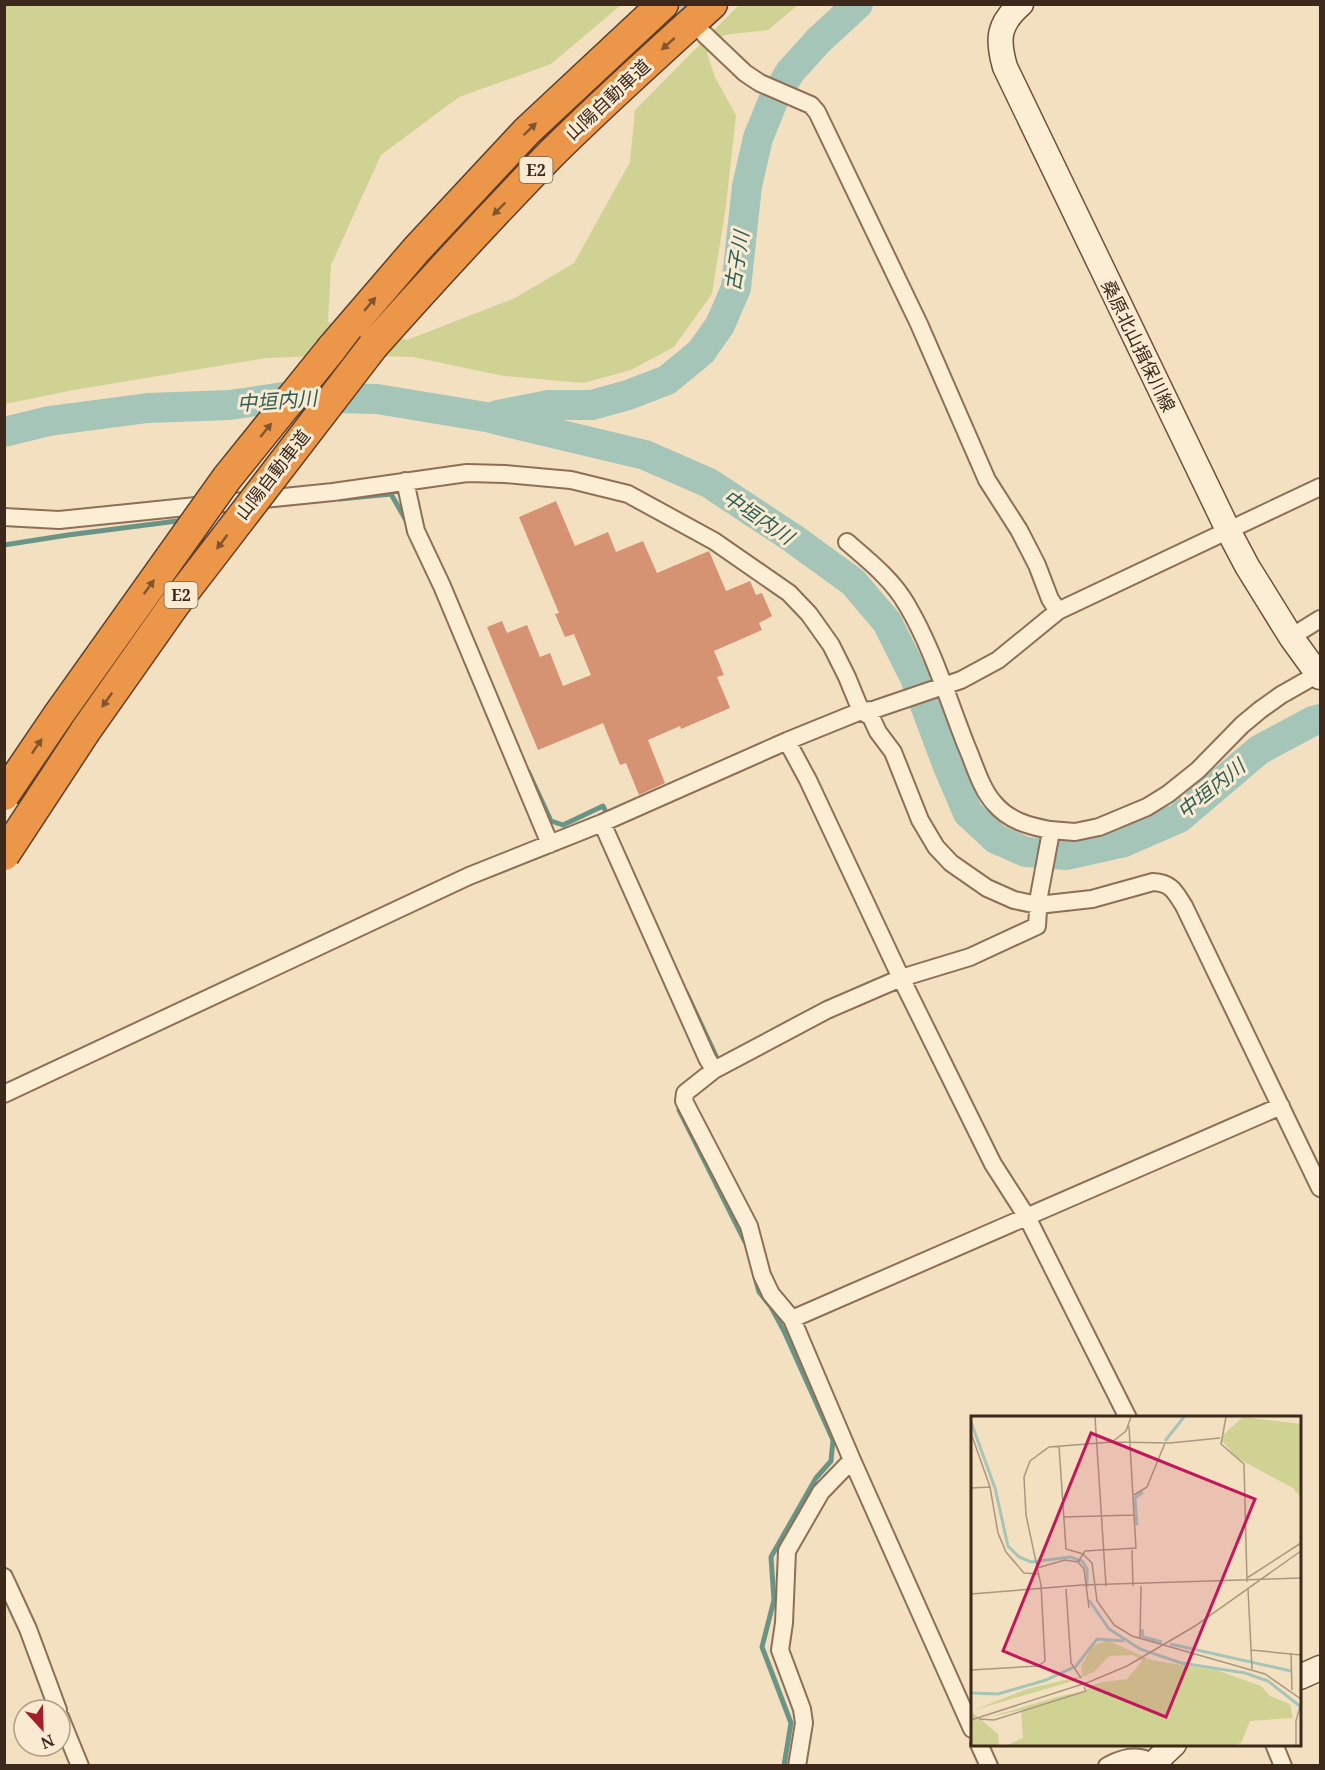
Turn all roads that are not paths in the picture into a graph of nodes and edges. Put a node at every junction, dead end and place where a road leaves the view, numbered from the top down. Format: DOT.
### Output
graph roads {
  1 [pos="663,4"];
  2 [pos="712,4"];
  3 [pos="1021,4"];
  4 [pos="704,34"];
  5 [pos="405,481"];
  6 [pos="1320,487"];
  7 [pos="4,517"];
  8 [pos="1228,530"];
  9 [pos="847,542"];
  10 [pos="1058,611"];
  11 [pos="1320,619"];
  12 [pos="1291,637"];
  13 [pos="1319,676"];
  14 [pos="941,688"];
  15 [pos="867,711"];
  16 [pos="787,741"];
  17 [pos="4,795"];
  18 [pos="602,823"];
  19 [pos="1050,833"];
  20 [pos="550,844"];
  21 [pos="4,855"];
  22 [pos="1039,900"];
  23 [pos="901,978"];
  24 [pos="714,1070"];
  25 [pos="4,1094"];
  26 [pos="1281,1106"];
  27 [pos="1320,1188"];
  28 [pos="1027,1217"];
  29 [pos="792,1319"];
  30 [pos="1127,1416"];
  31 [pos="852,1460"];
  32 [pos="4,1577"];
  33 [pos="1320,1668"];
  34 [pos="1301,1676"];
  35 [pos="53,1698"];
  36 [pos="971,1727"];
  37 [pos="72,1746"];
  38 [pos="980,1746"];
  39 [pos="1172,1746"];
  40 [pos="1275,1746"];
  41 [pos="1152,1764"];
  42 [pos="80,1766"];
  43 [pos="797,1766"];
  44 [pos="989,1766"];
  45 [pos="1107,1766"];
  46 [pos="1283,1766"];
  17 -- 1 [label="highway, 山陽自動車道 / E2, one-way, bridge"];
  2 -- 21 [label="highway, 山陽自動車道 / E2, one-way, bridge"];
  3 -- 8 [label="main road, 桑原北山揖保川線"];
  4 -- 10 [label="street"];
  5 -- 7 [label="street"];
  5 -- 15 [label="street"];
  5 -- 20 [label="street"];
  6 -- 8 [label="street"];
  8 -- 10 [label="street"];
  8 -- 12 [label="main road, 桑原北山揖保川線"];
  9 -- 14 [label="street"];
  10 -- 14 [label="street"];
  11 -- 12 [label="street"];
  12 -- 13 [label="main road, 桑原北山揖保川線"];
  13 -- 19 [label="street"];
  14 -- 15 [label="street"];
  14 -- 19 [label="street"];
  15 -- 16 [label="street"];
  15 -- 22 [label="street"];
  16 -- 18 [label="street"];
  16 -- 23 [label="street"];
  18 -- 20 [label="street"];
  18 -- 24 [label="street"];
  19 -- 22 [label="street"];
  20 -- 25 [label="street"];
  22 -- 23 [label="street"];
  22 -- 26 [label="street"];
  23 -- 24 [label="street"];
  23 -- 28 [label="street"];
  24 -- 29 [label="street"];
  26 -- 27 [label="street"];
  26 -- 28 [label="street"];
  28 -- 29 [label="street"];
  28 -- 30 [label="street"];
  29 -- 31 [label="street"];
  31 -- 36 [label="street"];
  31 -- 43 [label="street"];
  32 -- 35 [label="street"];
  33 -- 34 [label="main road"];
  37 -- 42 [label="street"];
  38 -- 44 [label="street"];
  39 -- 41 [label="main road"];
  40 -- 46 [label="street"];
  41 -- 45 [label="street"];
}
